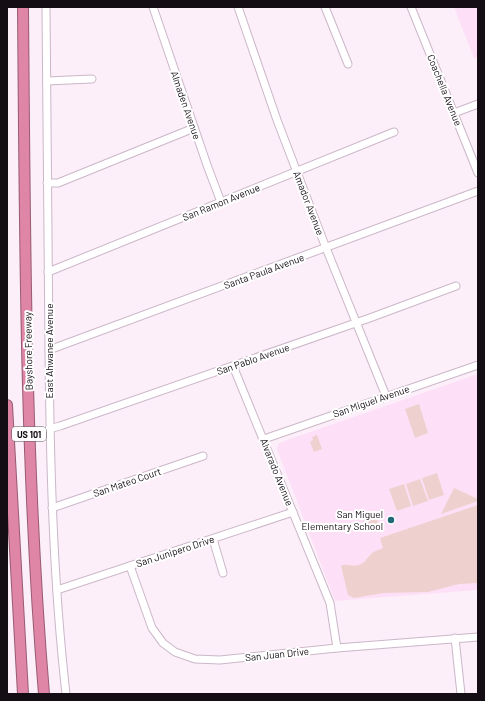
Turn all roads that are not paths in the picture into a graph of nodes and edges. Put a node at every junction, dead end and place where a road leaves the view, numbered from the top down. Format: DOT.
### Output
graph roads {
  1 [pos="23,7"];
  2 [pos="46,7"];
  3 [pos="153,7"];
  4 [pos="238,7"];
  5 [pos="325,7"];
  6 [pos="411,7"];
  7 [pos="348,64"];
  8 [pos="92,79"];
  9 [pos="47,81"];
  10 [pos="478,104"];
  11 [pos="454,113"];
  12 [pos="194,128"];
  13 [pos="394,132"];
  14 [pos="297,172"];
  15 [pos="478,173"];
  16 [pos="47,183"];
  17 [pos="478,191"];
  18 [pos="221,202"];
  19 [pos="326,248"];
  20 [pos="48,272"];
  21 [pos="456,286"];
  22 [pos="357,322"];
  23 [pos="49,350"];
  24 [pos="478,365"];
  25 [pos="233,366"];
  26 [pos="386,396"];
  27 [pos="7,405"];
  28 [pos="49,429"];
  29 [pos="264,439"];
  30 [pos="203,456"];
  31 [pos="52,508"];
  32 [pos="293,512"];
  33 [pos="213,539"];
  34 [pos="130,566"];
  35 [pos="223,573"];
  36 [pos="57,590"];
  37 [pos="478,636"];
  38 [pos="455,638"];
  39 [pos="337,648"];
  40 [pos="42,678"];
  41 [pos="23,694"];
  42 [pos="44,694"];
  43 [pos="47,694"];
  44 [pos="66,694"];
  45 [pos="461,694"];
  1 -- 40 [label="highway, Bayshore Freeway / US 101"];
  2 -- 9 [label="street, East Ahwanee Avenue"];
  3 -- 12 [label="street, Almaden Avenue"];
  4 -- 14 [label="street, Amador Avenue"];
  5 -- 7 [label="street"];
  6 -- 11 [label="street, Coachella Avenue"];
  8 -- 9 [label="street"];
  9 -- 16 [label="street, East Ahwanee Avenue"];
  10 -- 11 [label="street"];
  11 -- 15 [label="street, Coachella Avenue"];
  12 -- 16 [label="street"];
  12 -- 18 [label="street, Almaden Avenue"];
  13 -- 14 [label="street, San Ramon Avenue"];
  14 -- 18 [label="street, San Ramon Avenue"];
  14 -- 19 [label="street, Amador Avenue"];
  16 -- 20 [label="street, East Ahwanee Avenue"];
  17 -- 19 [label="street, Santa Paula Avenue"];
  18 -- 20 [label="street, San Ramon Avenue"];
  19 -- 22 [label="street, Amador Avenue"];
  19 -- 23 [label="street, Santa Paula Avenue"];
  20 -- 23 [label="street, East Ahwanee Avenue"];
  21 -- 22 [label="street, San Pablo Avenue"];
  22 -- 25 [label="street, San Pablo Avenue"];
  22 -- 26 [label="street, Amador Avenue"];
  23 -- 28 [label="street, East Ahwanee Avenue"];
  24 -- 26 [label="street, San Miguel Avenue"];
  25 -- 28 [label="street, San Pablo Avenue"];
  25 -- 29 [label="street, Alvarado Avenue"];
  26 -- 29 [label="street, San Miguel Avenue"];
  27 -- 41 [label="highway, US 101"];
  28 -- 31 [label="street, East Ahwanee Avenue"];
  29 -- 32 [label="street, Alvarado Avenue"];
  30 -- 31 [label="street, San Mateo Court"];
  31 -- 36 [label="street, East Ahwanee Avenue"];
  32 -- 33 [label="street, San Junipero Drive"];
  32 -- 39 [label="street, Alvarado Avenue"];
  33 -- 34 [label="street, San Junipero Drive"];
  33 -- 35 [label="street"];
  34 -- 36 [label="street, San Junipero Drive"];
  34 -- 39 [label="street, San Juan Drive"];
  36 -- 44 [label="street, East Ahwanee Avenue"];
  37 -- 38 [label="street, San Juan Drive"];
  38 -- 39 [label="street, San Juan Drive"];
  38 -- 45 [label="street"];
  40 -- 42 [label="highway, Bayshore Freeway / US 101"];
  40 -- 43 [label="highway"];
}
